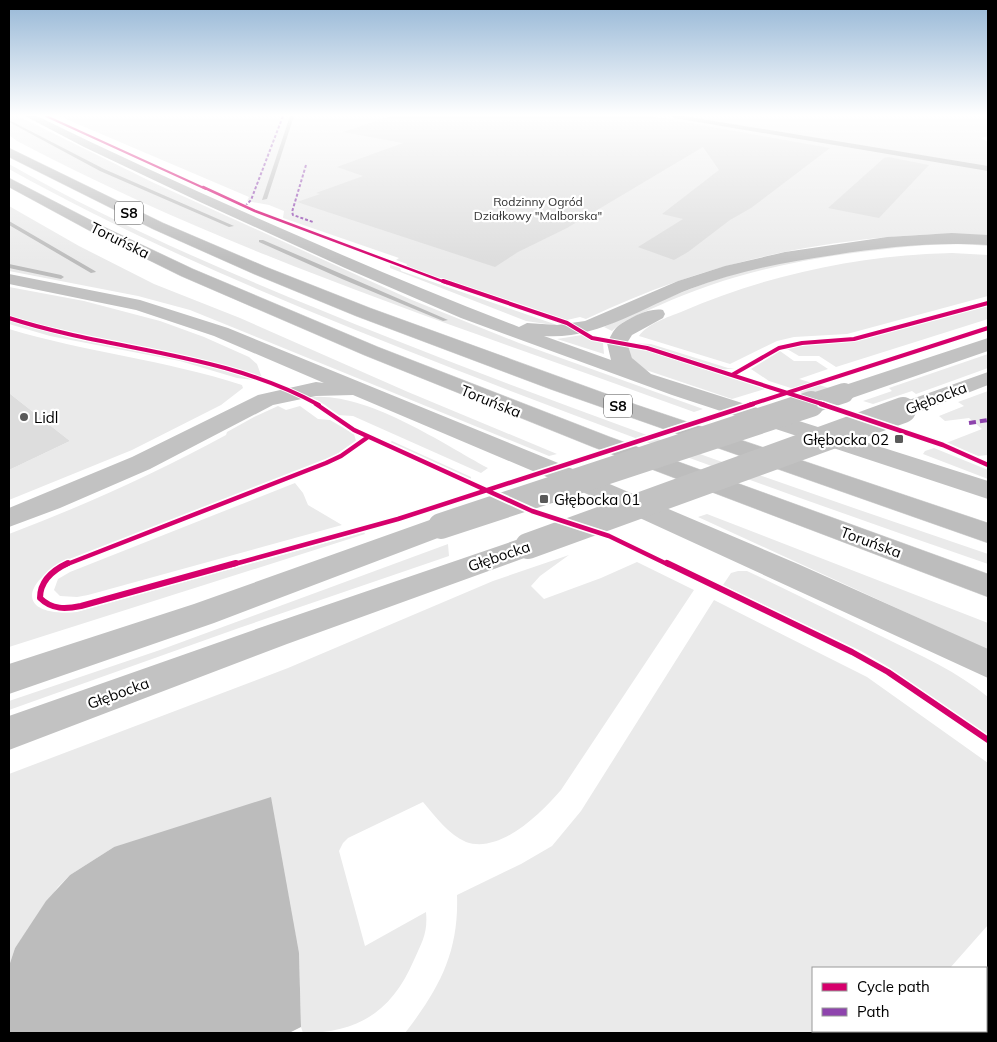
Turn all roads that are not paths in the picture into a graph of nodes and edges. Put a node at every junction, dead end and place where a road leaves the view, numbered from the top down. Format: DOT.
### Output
graph roads {
  1 [pos="32,165"];
  2 [pos="130,165"];
  3 [pos="963,165"];
  4 [pos="988,169"];
  5 [pos="9,182"];
  6 [pos="9,188"];
  7 [pos="30,194"];
  8 [pos="988,240"];
  9 [pos="988,250"];
  10 [pos="9,279"];
  11 [pos="497,325"];
  12 [pos="245,342"];
  13 [pos="988,344"];
  14 [pos="988,378"];
  15 [pos="650,381"];
  16 [pos="379,397"];
  17 [pos="247,407"];
  18 [pos="988,490"];
  19 [pos="9,518"];
  20 [pos="988,533"];
  21 [pos="988,586"];
  22 [pos="938,642"];
  23 [pos="988,664"];
  24 [pos="988,676"];
  25 [pos="9,680"];
  26 [pos="9,732"];
  1 -- 20 [label="highway, Toruńska / S8"];
  2 -- 11 [label="street"];
  3 -- 4 [label="lane"];
  5 -- 7 [label="highway, Toruńska / S8"];
  6 -- 7 [label="highway"];
  7 -- 21 [label="highway, Toruńska / S8"];
  8 -- 11 [label="street"];
  9 -- 15 [label="street"];
  10 -- 12 [label="street"];
  11 -- 15 [label="street"];
  12 -- 16 [label="street"];
  12 -- 17 [label="street"];
  13 -- 25 [label="street, bridge"];
  14 -- 26 [label="street, Głębocka, bridge"];
  15 -- 18 [label="street"];
  16 -- 17 [label="street"];
  16 -- 22 [label="street"];
  17 -- 19 [label="street"];
  22 -- 23 [label="street"];
  22 -- 24 [label="street"];
}
